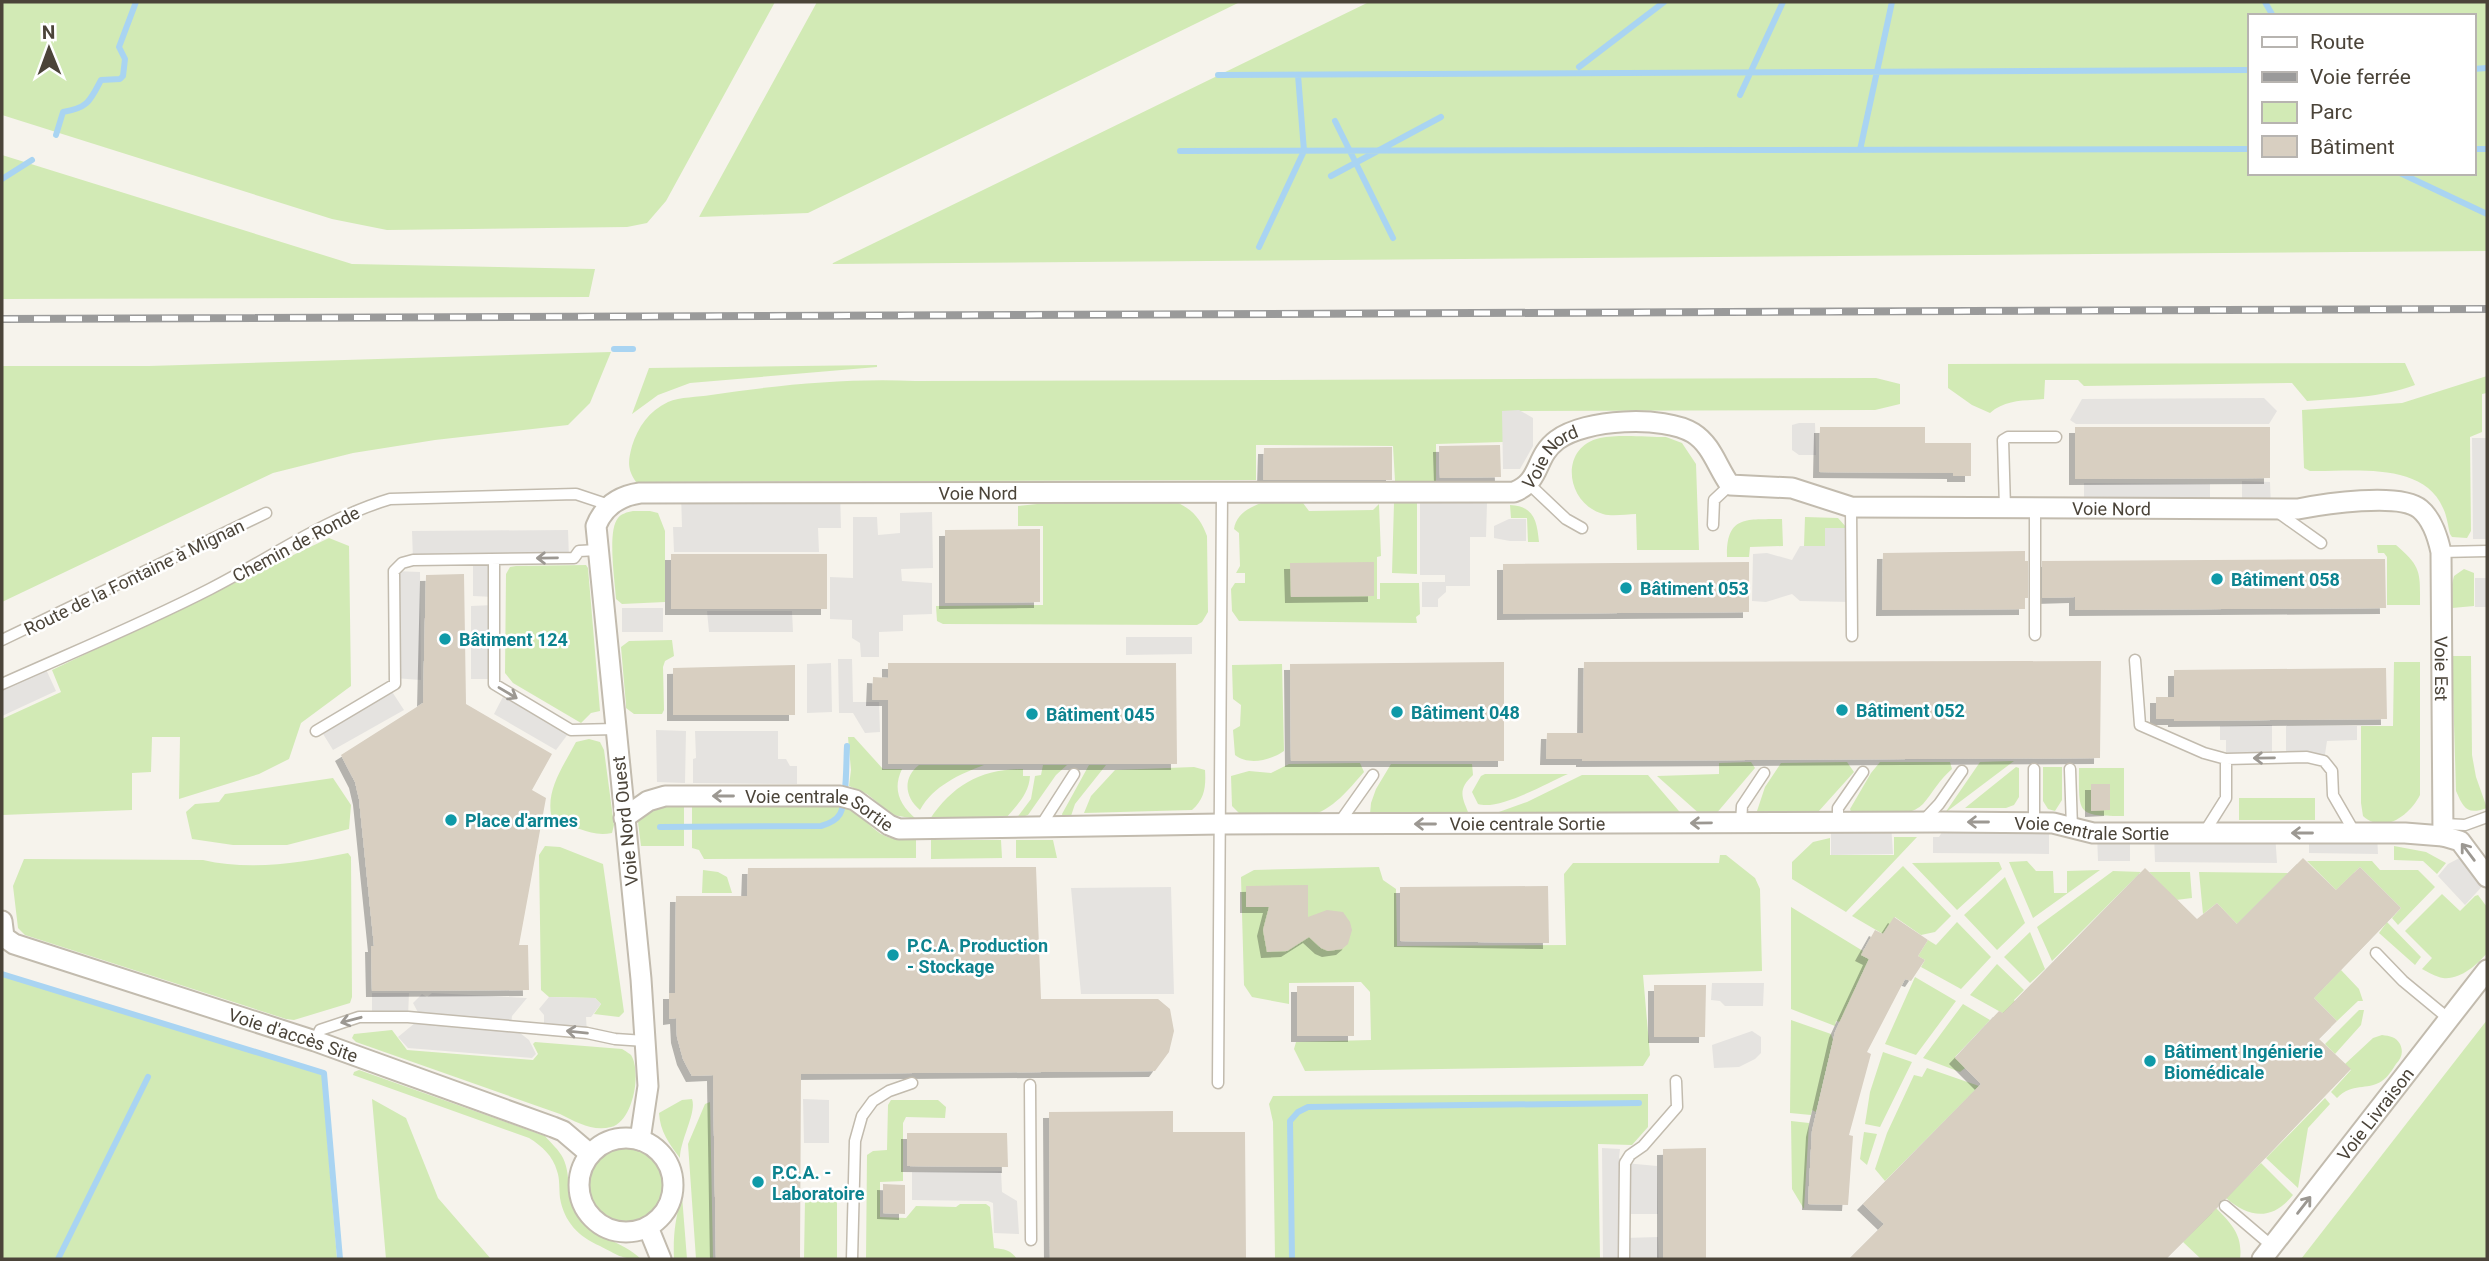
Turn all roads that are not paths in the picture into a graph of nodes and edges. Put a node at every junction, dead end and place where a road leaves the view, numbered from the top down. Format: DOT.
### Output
graph roads {
  1 [pos="2056,437"];
  2 [pos="1529,484"];
  3 [pos="1730,485"];
  4 [pos="1222,492"];
  5 [pos="609,505"];
  6 [pos="1851,507"];
  7 [pos="2005,508"];
  8 [pos="2035,508"];
  9 [pos="2271,508"];
  10 [pos="2420,509"];
  11 [pos="267,513"];
  12 [pos="1713,525"];
  13 [pos="1582,528"];
  14 [pos="2321,543"];
  15 [pos="598,550"];
  16 [pos="2487,551"];
  17 [pos="2441,552"];
  18 [pos="494,559"];
  19 [pos="2035,635"];
  20 [pos="1852,636"];
  21 [pos="2,640"];
  22 [pos="2135,660"];
  23 [pos="2,684"];
  24 [pos="616,729"];
  25 [pos="316,731"];
  26 [pos="2226,758"];
  27 [pos="2034,769"];
  28 [pos="2070,769"];
  29 [pos="1962,771"];
  30 [pos="1863,772"];
  31 [pos="1764,773"];
  32 [pos="1074,774"];
  33 [pos="1373,775"];
  34 [pos="2487,817"];
  35 [pos="624,818"];
  36 [pos="1922,822"];
  37 [pos="2034,822"];
  38 [pos="1741,823"];
  39 [pos="1838,823"];
  40 [pos="1221,824"];
  41 [pos="1339,824"];
  42 [pos="1039,828"];
  43 [pos="2071,828"];
  44 [pos="2443,830"];
  45 [pos="2204,833"];
  46 [pos="2356,833"];
  47 [pos="2487,877"];
  48 [pos="2,935"];
  49 [pos="2376,953"];
  50 [pos="2487,970"];
  51 [pos="2449,1019"];
  52 [pos="315,1041"];
  53 [pos="645,1041"];
  54 [pos="1675,1081"];
  55 [pos="912,1083"];
  56 [pos="1218,1083"];
  57 [pos="1030,1084"];
  58 [pos="640,1140"];
  59 [pos="590,1154"];
  60 [pos="2225,1206"];
  61 [pos="648,1227"];
  62 [pos="1031,1240"];
  63 [pos="2267,1253"];
  64 [pos="661,1259"];
  65 [pos="852,1259"];
  66 [pos="1625,1259"];
  1 -- 7 [label="lane"];
  2 -- 3 [label="street, Voie Nord"];
  2 -- 4 [label="street, Voie Nord"];
  2 -- 13 [label="lane"];
  3 -- 6 [label="street, Voie Nord"];
  3 -- 12 [label="lane"];
  4 -- 5 [label="street, Voie Nord"];
  4 -- 40 [label="lane"];
  5 -- 15 [label="street, Voie Nord Ouest"];
  5 -- 23 [label="lane, Chemin de Ronde"];
  6 -- 7 [label="street, Voie Nord"];
  6 -- 20 [label="lane"];
  7 -- 8 [label="street, Voie Nord"];
  8 -- 9 [label="street, Voie Nord"];
  8 -- 19 [label="lane"];
  9 -- 10 [label="street, Voie Nord"];
  9 -- 14 [label="lane"];
  10 -- 17 [label="street, Voie Est"];
  11 -- 21 [label="lane, Route de la Fontaine à Mignan"];
  15 -- 18 [label="lane, one-way"];
  15 -- 24 [label="street, Voie Nord Ouest"];
  16 -- 17 [label="lane"];
  17 -- 44 [label="street, Voie Est"];
  18 -- 24 [label="lane, one-way"];
  18 -- 25 [label="lane"];
  22 -- 26 [label="lane"];
  24 -- 35 [label="street, Voie Nord Ouest"];
  26 -- 45 [label="lane"];
  46 -- 26 [label="lane, one-way"];
  27 -- 37 [label="lane"];
  28 -- 43 [label="lane"];
  29 -- 36 [label="lane"];
  30 -- 39 [label="lane"];
  31 -- 38 [label="lane"];
  32 -- 42 [label="lane"];
  33 -- 41 [label="lane"];
  34 -- 44 [label="lane"];
  42 -- 35 [label="street, Voie centrale Sortie, one-way"];
  35 -- 53 [label="street, Voie Nord Ouest"];
  37 -- 36 [label="street, Voie centrale Sortie, one-way"];
  36 -- 39 [label="street, Voie centrale Sortie"];
  37 -- 43 [label="street, Voie centrale Sortie"];
  38 -- 39 [label="street, Voie centrale Sortie"];
  38 -- 41 [label="street, Voie centrale Sortie, one-way"];
  40 -- 41 [label="street, Voie centrale Sortie"];
  40 -- 42 [label="street, Voie centrale Sortie"];
  40 -- 56 [label="lane"];
  43 -- 45 [label="street, Voie centrale Sortie"];
  44 -- 46 [label="street, Voie centrale Sortie"];
  47 -- 44 [label="street, one-way"];
  46 -- 45 [label="street, Voie centrale Sortie, one-way"];
  48 -- 52 [label="street, Voie d'accès Site"];
  49 -- 51 [label="lane"];
  50 -- 51 [label="street, Voie Livraison"];
  63 -- 51 [label="street, Voie Livraison, one-way"];
  53 -- 52 [label="lane, one-way"];
  52 -- 59 [label="street, Voie d'accès Site"];
  53 -- 58 [label="street, Voie Nord Ouest"];
  54 -- 66 [label="lane"];
  55 -- 65 [label="lane"];
  57 -- 62 [label="lane"];
  58 -- 59 [label="street"];
  58 -- 61 [label="street"];
  59 -- 61 [label="street"];
  60 -- 63 [label="lane"];
  61 -- 64 [label="street"];
}
